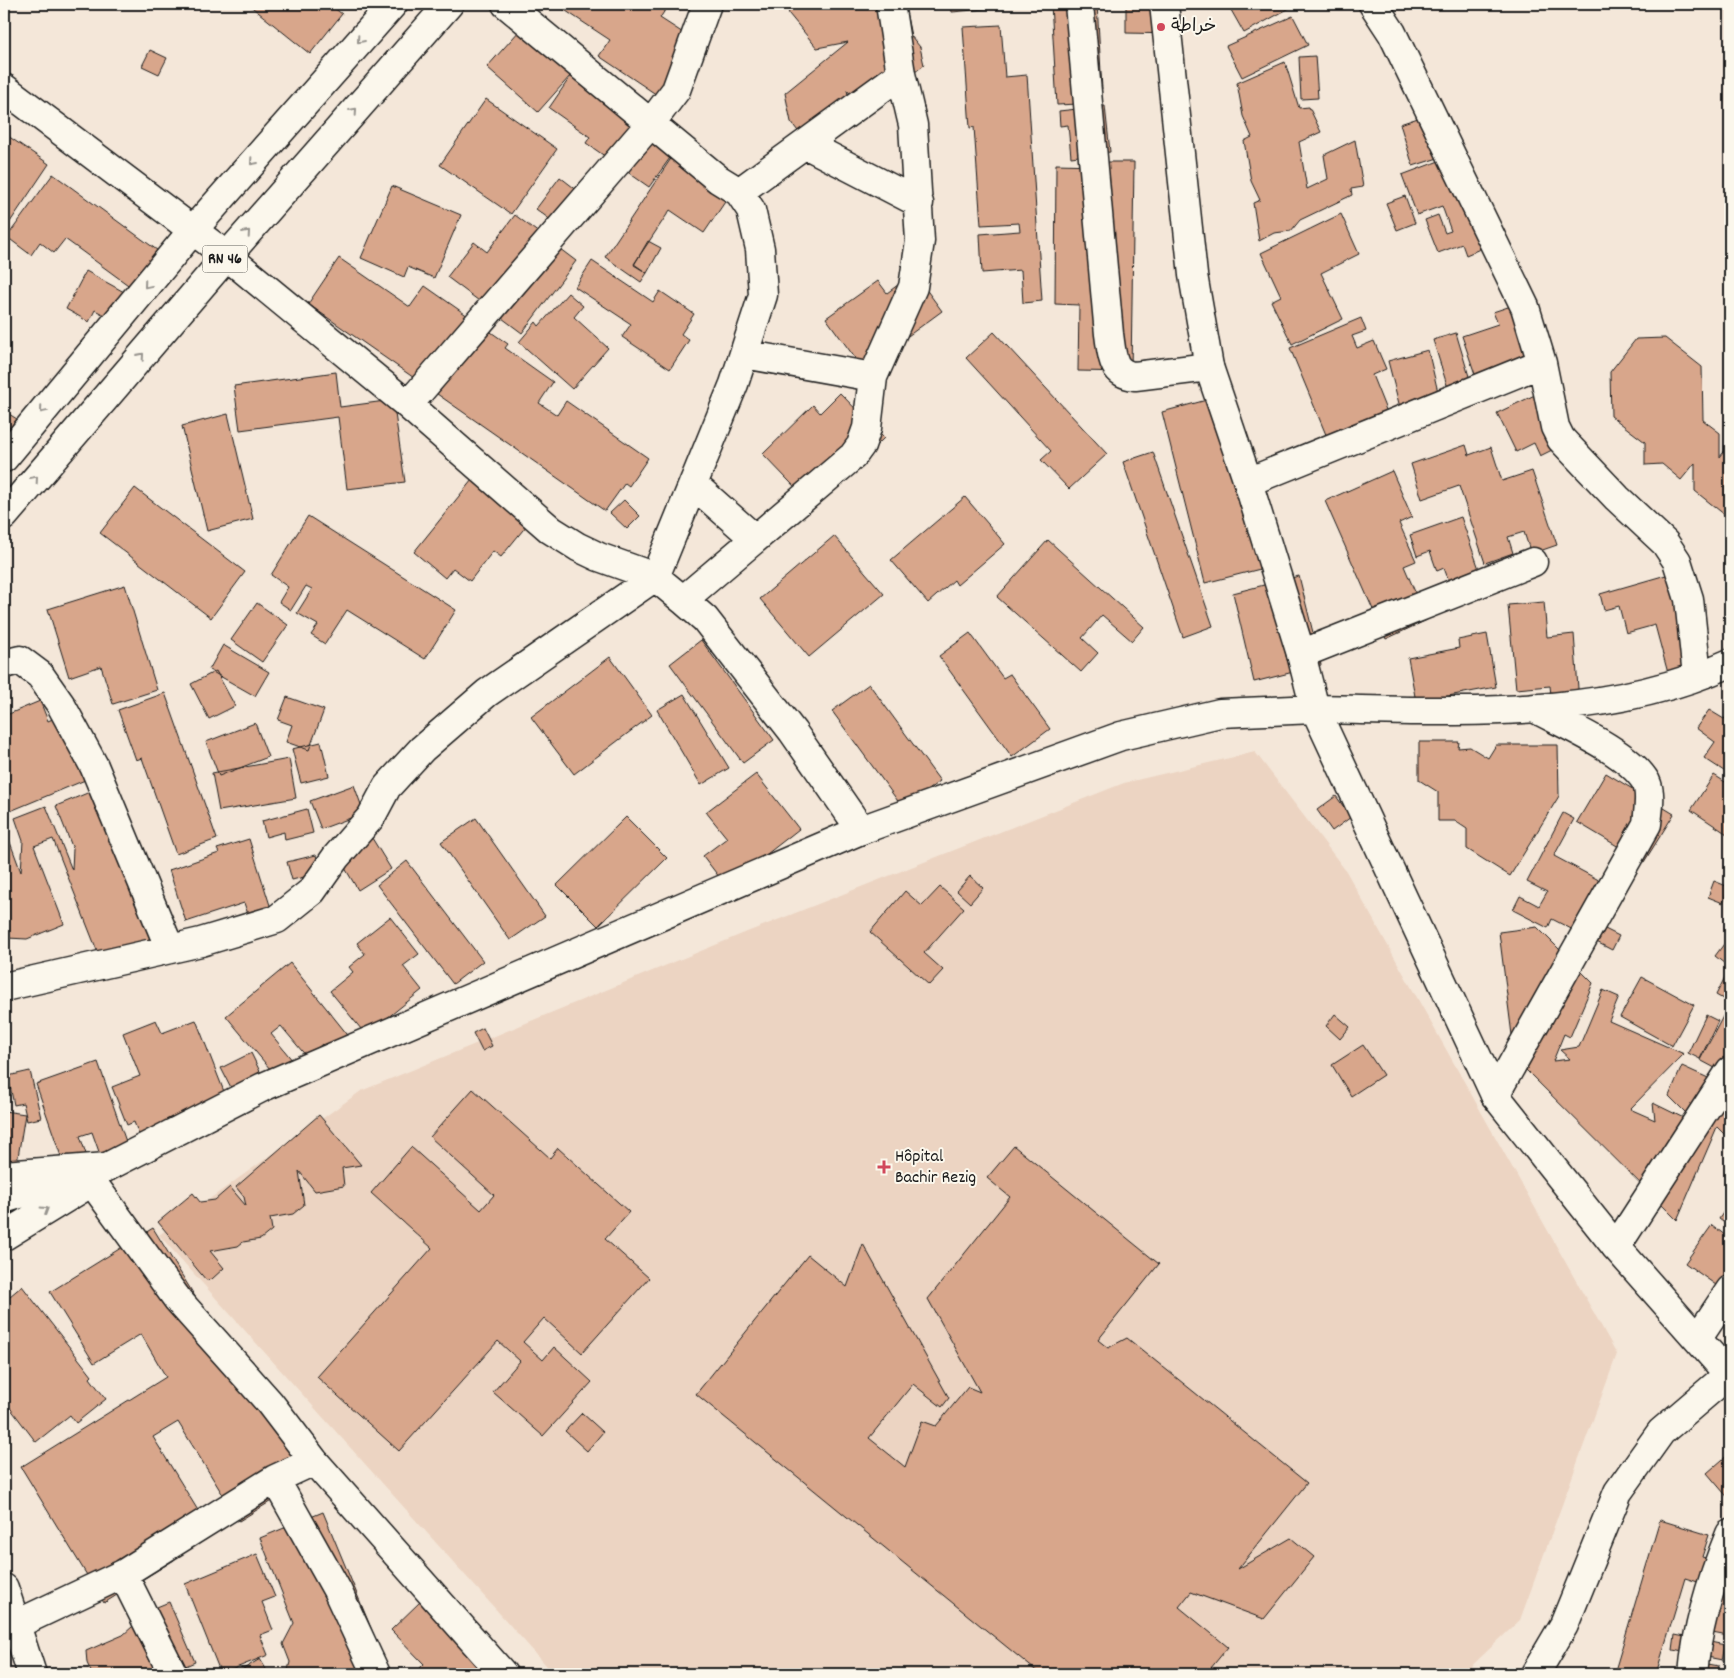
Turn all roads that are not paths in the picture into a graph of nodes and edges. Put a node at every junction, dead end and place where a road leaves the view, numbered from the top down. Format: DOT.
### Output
graph roads {
  1 [pos="393,4"];
  2 [pos="449,4"];
  3 [pos="506,4"];
  4 [pos="707,4"];
  5 [pos="890,4"];
  6 [pos="1078,4"];
  7 [pos="1164,4"];
  8 [pos="1373,4"];
  9 [pos="900,74"];
  10 [pos="4,88"];
  11 [pos="651,123"];
  12 [pos="805,144"];
  13 [pos="739,192"];
  14 [pos="919,202"];
  15 [pos="193,230"];
  16 [pos="227,256"];
  17 [pos="744,354"];
  18 [pos="1542,363"];
  19 [pos="1209,367"];
  20 [pos="873,377"];
  21 [pos="408,405"];
  22 [pos="4,458"];
  23 [pos="1248,482"];
  24 [pos="693,484"];
  25 [pos="4,516"];
  26 [pos="754,538"];
  27 [pos="1533,562"];
  28 [pos="655,577"];
  29 [pos="683,600"];
  30 [pos="1301,654"];
  31 [pos="1730,663"];
  32 [pos="4,664"];
  33 [pos="1697,676"];
  34 [pos="1534,708"];
  35 [pos="1315,709"];
  36 [pos="861,830"];
  37 [pos="170,949"];
  38 [pos="4,987"];
  39 [pos="1730,1070"];
  40 [pos="1495,1095"];
  41 [pos="100,1174"];
  42 [pos="4,1175"];
  43 [pos="4,1199"];
  44 [pos="4,1236"];
  45 [pos="1616,1247"];
  46 [pos="1730,1290"];
  47 [pos="1698,1338"];
  48 [pos="1730,1375"];
  49 [pos="314,1461"];
  50 [pos="275,1478"];
  51 [pos="1730,1534"];
  52 [pos="123,1574"];
  53 [pos="4,1588"];
  54 [pos="16,1624"];
  55 [pos="32,1674"];
  56 [pos="174,1674"];
  57 [pos="376,1674"];
  58 [pos="504,1674"];
  59 [pos="1535,1674"];
  60 [pos="1693,1674"];
  1 -- 15 [label="street, RN 46, one-way"];
  16 -- 2 [label="street, RN 46, one-way"];
  3 -- 11 [label="street"];
  4 -- 11 [label="street"];
  5 -- 9 [label="street"];
  6 -- 19 [label="street"];
  7 -- 19 [label="street"];
  8 -- 18 [label="street"];
  9 -- 12 [label="street"];
  9 -- 14 [label="street"];
  10 -- 15 [label="street"];
  11 -- 13 [label="street"];
  11 -- 21 [label="street"];
  12 -- 13 [label="street"];
  12 -- 14 [label="street"];
  13 -- 17 [label="street"];
  14 -- 20 [label="street"];
  15 -- 16 [label="street"];
  15 -- 22 [label="street, RN 46, one-way"];
  16 -- 21 [label="street"];
  25 -- 16 [label="street, RN 46, one-way"];
  17 -- 20 [label="street"];
  17 -- 24 [label="street"];
  18 -- 23 [label="street"];
  18 -- 33 [label="street"];
  19 -- 23 [label="street"];
  20 -- 26 [label="street"];
  21 -- 28 [label="street"];
  23 -- 30 [label="street"];
  24 -- 26 [label="street"];
  24 -- 28 [label="street"];
  26 -- 29 [label="street"];
  27 -- 30 [label="street"];
  28 -- 29 [label="street"];
  28 -- 37 [label="street"];
  29 -- 36 [label="street"];
  30 -- 35 [label="street"];
  31 -- 33 [label="street"];
  32 -- 37 [label="street"];
  33 -- 34 [label="street"];
  34 -- 35 [label="street"];
  34 -- 40 [label="street"];
  35 -- 36 [label="street"];
  35 -- 40 [label="street"];
  36 -- 41 [label="street"];
  37 -- 38 [label="street"];
  39 -- 45 [label="street"];
  40 -- 45 [label="street"];
  41 -- 42 [label="street"];
  41 -- 43 [label="street"];
  44 -- 41 [label="street, one-way"];
  41 -- 49 [label="street"];
  45 -- 47 [label="street"];
  46 -- 47 [label="street"];
  47 -- 48 [label="street"];
  48 -- 59 [label="street"];
  49 -- 50 [label="street"];
  49 -- 58 [label="street"];
  50 -- 52 [label="street"];
  50 -- 57 [label="street"];
  51 -- 60 [label="street"];
  52 -- 54 [label="street"];
  52 -- 56 [label="street"];
  53 -- 54 [label="street"];
  54 -- 55 [label="street"];
}
